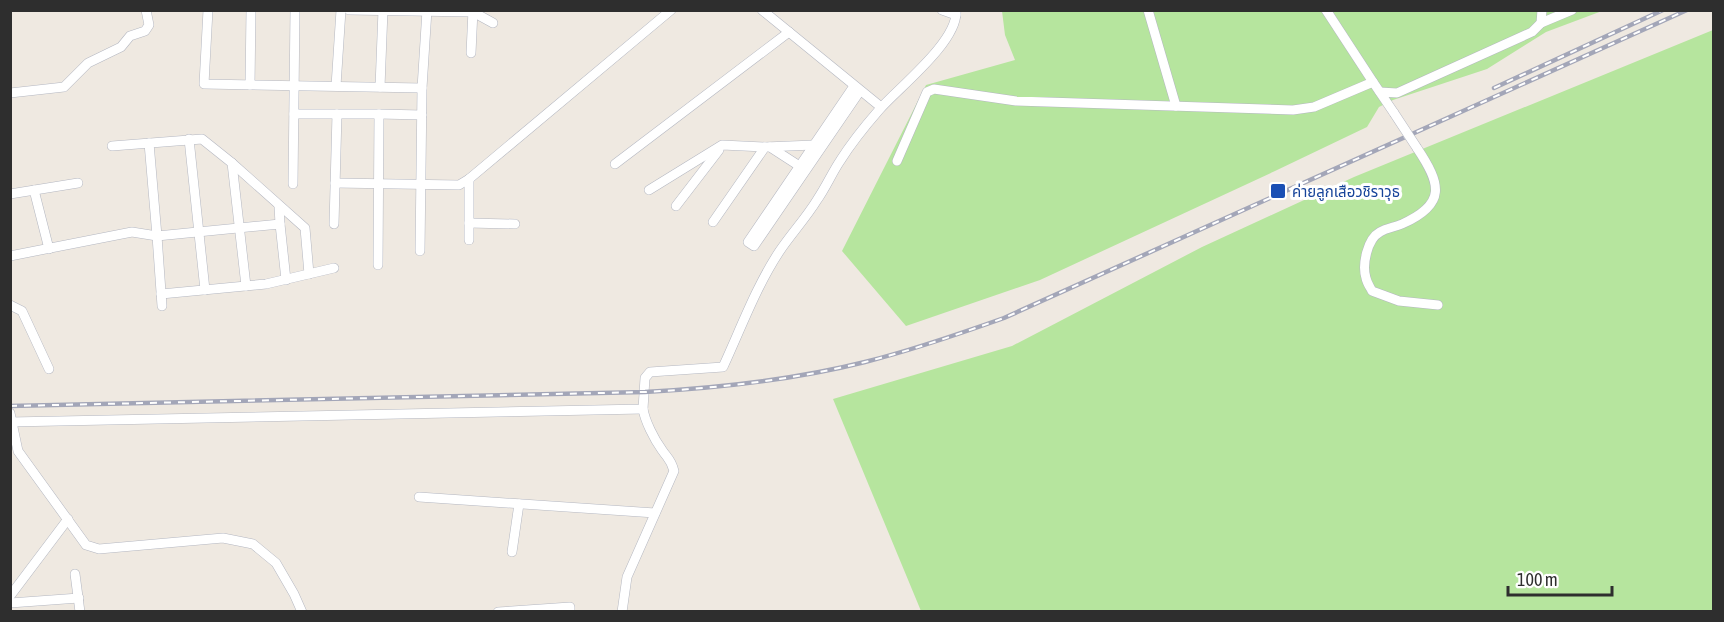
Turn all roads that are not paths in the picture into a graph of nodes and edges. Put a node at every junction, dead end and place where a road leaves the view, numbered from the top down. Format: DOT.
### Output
graph roads {
  1 [pos="146,10"];
  2 [pos="208,10"];
  3 [pos="251,10"];
  4 [pos="295,10"];
  5 [pos="341,10"];
  6 [pos="349,10"];
  7 [pos="762,10"];
  8 [pos="942,10"];
  9 [pos="1148,10"];
  10 [pos="1326,10"];
  11 [pos="1542,10"];
  12 [pos="1572,10"];
  13 [pos="383,11"];
  14 [pos="427,11"];
  15 [pos="473,11"];
  16 [pos="667,12"];
  17 [pos="956,13"];
  18 [pos="493,23"];
  19 [pos="1541,23"];
  20 [pos="789,32"];
  21 [pos="471,53"];
  22 [pos="1372,82"];
  23 [pos="250,85"];
  24 [pos="294,86"];
  25 [pos="336,86"];
  26 [pos="380,87"];
  27 [pos="422,88"];
  28 [pos="857,88"];
  29 [pos="1380,92"];
  30 [pos="10,93"];
  31 [pos="1176,106"];
  32 [pos="881,107"];
  33 [pos="294,114"];
  34 [pos="337,114"];
  35 [pos="379,114"];
  36 [pos="422,116"];
  37 [pos="189,140"];
  38 [pos="149,143"];
  39 [pos="722,145"];
  40 [pos="112,146"];
  41 [pos="767,147"];
  42 [pos="817,148"];
  43 [pos="897,161"];
  44 [pos="232,163"];
  45 [pos="615,164"];
  46 [pos="802,169"];
  47 [pos="469,180"];
  48 [pos="78,183"];
  49 [pos="335,183"];
  50 [pos="293,184"];
  51 [pos="379,184"];
  52 [pos="422,184"];
  53 [pos="34,190"];
  54 [pos="649,190"];
  55 [pos="10,194"];
  56 [pos="279,206"];
  57 [pos="676,206"];
  58 [pos="774,210"];
  59 [pos="713,222"];
  60 [pos="469,223"];
  61 [pos="280,224"];
  62 [pos="334,224"];
  63 [pos="515,224"];
  64 [pos="239,228"];
  65 [pos="198,233"];
  66 [pos="158,236"];
  67 [pos="469,240"];
  68 [pos="49,249"];
  69 [pos="420,251"];
  70 [pos="10,256"];
  71 [pos="378,265"];
  72 [pos="334,268"];
  73 [pos="309,274"];
  74 [pos="286,280"];
  75 [pos="246,286"];
  76 [pos="205,290"];
  77 [pos="161,294"];
  78 [pos="10,305"];
  79 [pos="1438,305"];
  80 [pos="162,306"];
  81 [pos="49,369"];
  82 [pos="643,409"];
  83 [pos="11,419"];
  84 [pos="419,497"];
  85 [pos="519,504"];
  86 [pos="655,513"];
  87 [pos="68,519"];
  88 [pos="512,552"];
  89 [pos="75,574"];
  90 [pos="10,596"];
  91 [pos="79,598"];
  92 [pos="10,603"];
  93 [pos="525,611"];
  94 [pos="81,612"];
  95 [pos="302,612"];
  96 [pos="498,612"];
  97 [pos="570,612"];
  98 [pos="622,612"];
  1 -- 30 [label="street"];
  2 -- 23 [label="street"];
  3 -- 23 [label="street"];
  4 -- 24 [label="street"];
  5 -- 25 [label="street"];
  6 -- 13 [label="street"];
  7 -- 20 [label="street"];
  8 -- 17 [label="street"];
  9 -- 31 [label="street"];
  10 -- 22 [label="street"];
  11 -- 19 [label="street"];
  12 -- 19 [label="street"];
  13 -- 14 [label="street"];
  13 -- 26 [label="street"];
  14 -- 15 [label="street"];
  14 -- 27 [label="street"];
  15 -- 18 [label="street"];
  15 -- 21 [label="street"];
  16 -- 47 [label="street"];
  17 -- 32 [label="street"];
  19 -- 29 [label="street"];
  20 -- 28 [label="street"];
  20 -- 45 [label="street"];
  22 -- 29 [label="street"];
  22 -- 31 [label="street"];
  23 -- 24 [label="street"];
  24 -- 25 [label="street"];
  24 -- 33 [label="street"];
  25 -- 26 [label="street"];
  26 -- 27 [label="street"];
  27 -- 36 [label="street"];
  28 -- 32 [label="street"];
  28 -- 42 [label="street"];
  29 -- 79 [label="street, bridge"];
  31 -- 43 [label="street"];
  32 -- 82 [label="street"];
  33 -- 34 [label="street"];
  33 -- 50 [label="street"];
  34 -- 35 [label="street"];
  34 -- 49 [label="street"];
  35 -- 36 [label="street"];
  35 -- 51 [label="street"];
  36 -- 52 [label="street"];
  37 -- 38 [label="street"];
  37 -- 44 [label="street"];
  37 -- 65 [label="street"];
  38 -- 40 [label="street"];
  38 -- 66 [label="street"];
  39 -- 41 [label="street"];
  39 -- 54 [label="street"];
  39 -- 57 [label="street"];
  41 -- 42 [label="street"];
  41 -- 46 [label="street"];
  41 -- 59 [label="street"];
  42 -- 46 [label="street"];
  44 -- 56 [label="street"];
  44 -- 64 [label="street"];
  46 -- 58 [label="street"];
  47 -- 52 [label="street"];
  47 -- 60 [label="street"];
  48 -- 53 [label="street"];
  49 -- 51 [label="street"];
  49 -- 62 [label="street"];
  51 -- 52 [label="street"];
  51 -- 71 [label="street"];
  52 -- 69 [label="street"];
  53 -- 55 [label="street"];
  53 -- 68 [label="street"];
  56 -- 61 [label="street"];
  56 -- 73 [label="street"];
  60 -- 63 [label="street"];
  60 -- 67 [label="street"];
  61 -- 64 [label="street"];
  61 -- 74 [label="street"];
  64 -- 65 [label="street"];
  64 -- 75 [label="street"];
  65 -- 66 [label="street"];
  65 -- 76 [label="street"];
  66 -- 68 [label="street"];
  66 -- 77 [label="street"];
  68 -- 70 [label="street"];
  72 -- 73 [label="street"];
  73 -- 74 [label="street"];
  74 -- 75 [label="street"];
  75 -- 76 [label="street"];
  76 -- 77 [label="street"];
  77 -- 80 [label="street"];
  78 -- 81 [label="street"];
  82 -- 83 [label="street"];
  82 -- 86 [label="street"];
  83 -- 87 [label="street"];
  84 -- 85 [label="street"];
  85 -- 86 [label="street"];
  85 -- 88 [label="street"];
  86 -- 98 [label="street"];
  87 -- 90 [label="street"];
  87 -- 95 [label="street"];
  89 -- 91 [label="street"];
  91 -- 92 [label="street"];
  91 -- 94 [label="street"];
  93 -- 96 [label="street"];
  93 -- 97 [label="street"];
}
